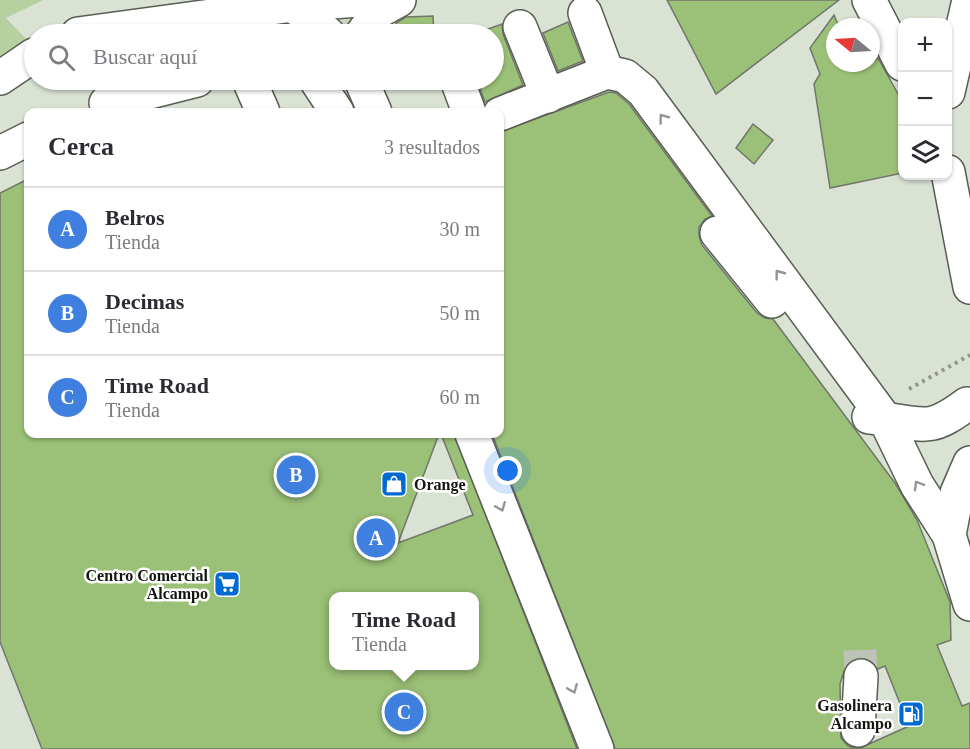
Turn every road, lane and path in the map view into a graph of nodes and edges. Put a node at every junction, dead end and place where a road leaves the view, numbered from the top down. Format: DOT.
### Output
graph roads {
  1 [pos="358,0"];
  2 [pos="399,0"];
  3 [pos="869,0"];
  4 [pos="969,0"];
  5 [pos="293,5"];
  6 [pos="243,13"];
  7 [pos="585,13"];
  8 [pos="148,24"];
  9 [pos="266,24"];
  10 [pos="316,24"];
  11 [pos="369,24"];
  12 [pos="520,27"];
  13 [pos="953,46"];
  14 [pos="898,52"];
  15 [pos="24,62"];
  16 [pos="607,72"];
  17 [pos="950,72"];
  18 [pos="0,78"];
  19 [pos="164,90"];
  20 [pos="253,90"];
  21 [pos="323,90"];
  22 [pos="365,90"];
  23 [pos="461,90"];
  24 [pos="548,96"];
  25 [pos="104,108"];
  26 [pos="261,108"];
  27 [pos="334,108"];
  28 [pos="373,108"];
  29 [pos="468,108"];
  30 [pos="504,112"];
  31 [pos="24,142"];
  32 [pos="0,153"];
  33 [pos="950,180"];
  34 [pos="717,232"];
  35 [pos="970,287"];
  36 [pos="970,355"];
  37 [pos="969,406"];
  38 [pos="881,413"];
  39 [pos="474,438"];
  40 [pos="970,463"];
  41 [pos="959,517"];
  42 [pos="970,604"];
  43 [pos="861,676"];
  44 [pos="858,730"];
  45 [pos="597,749"];
  1 -- 5 [label="street"];
  2 -- 11 [label="street"];
  3 -- 14 [label="street"];
  4 -- 13 [label="street"];
  5 -- 6 [label="street"];
  5 -- 10 [label="street"];
  6 -- 8 [label="street"];
  6 -- 9 [label="street"];
  7 -- 16 [label="street"];
  12 -- 24 [label="street"];
  13 -- 17 [label="street"];
  15 -- 18 [label="street"];
  16 -- 24 [label="street"];
  38 -- 16 [label="street, one-way"];
  19 -- 25 [label="street"];
  20 -- 26 [label="street"];
  21 -- 27 [label="street"];
  22 -- 28 [label="street"];
  23 -- 29 [label="street"];
  24 -- 30 [label="street"];
  31 -- 32 [label="street"];
  33 -- 35 [label="street"];
  34 -- 38 [label="street"];
  36 -- 38 [label="path"];
  37 -- 38 [label="street"];
  41 -- 38 [label="street, one-way"];
  39 -- 45 [label="street, one-way"];
  40 -- 41 [label="street"];
  41 -- 42 [label="street"];
  43 -- 44 [label="street"];
}
